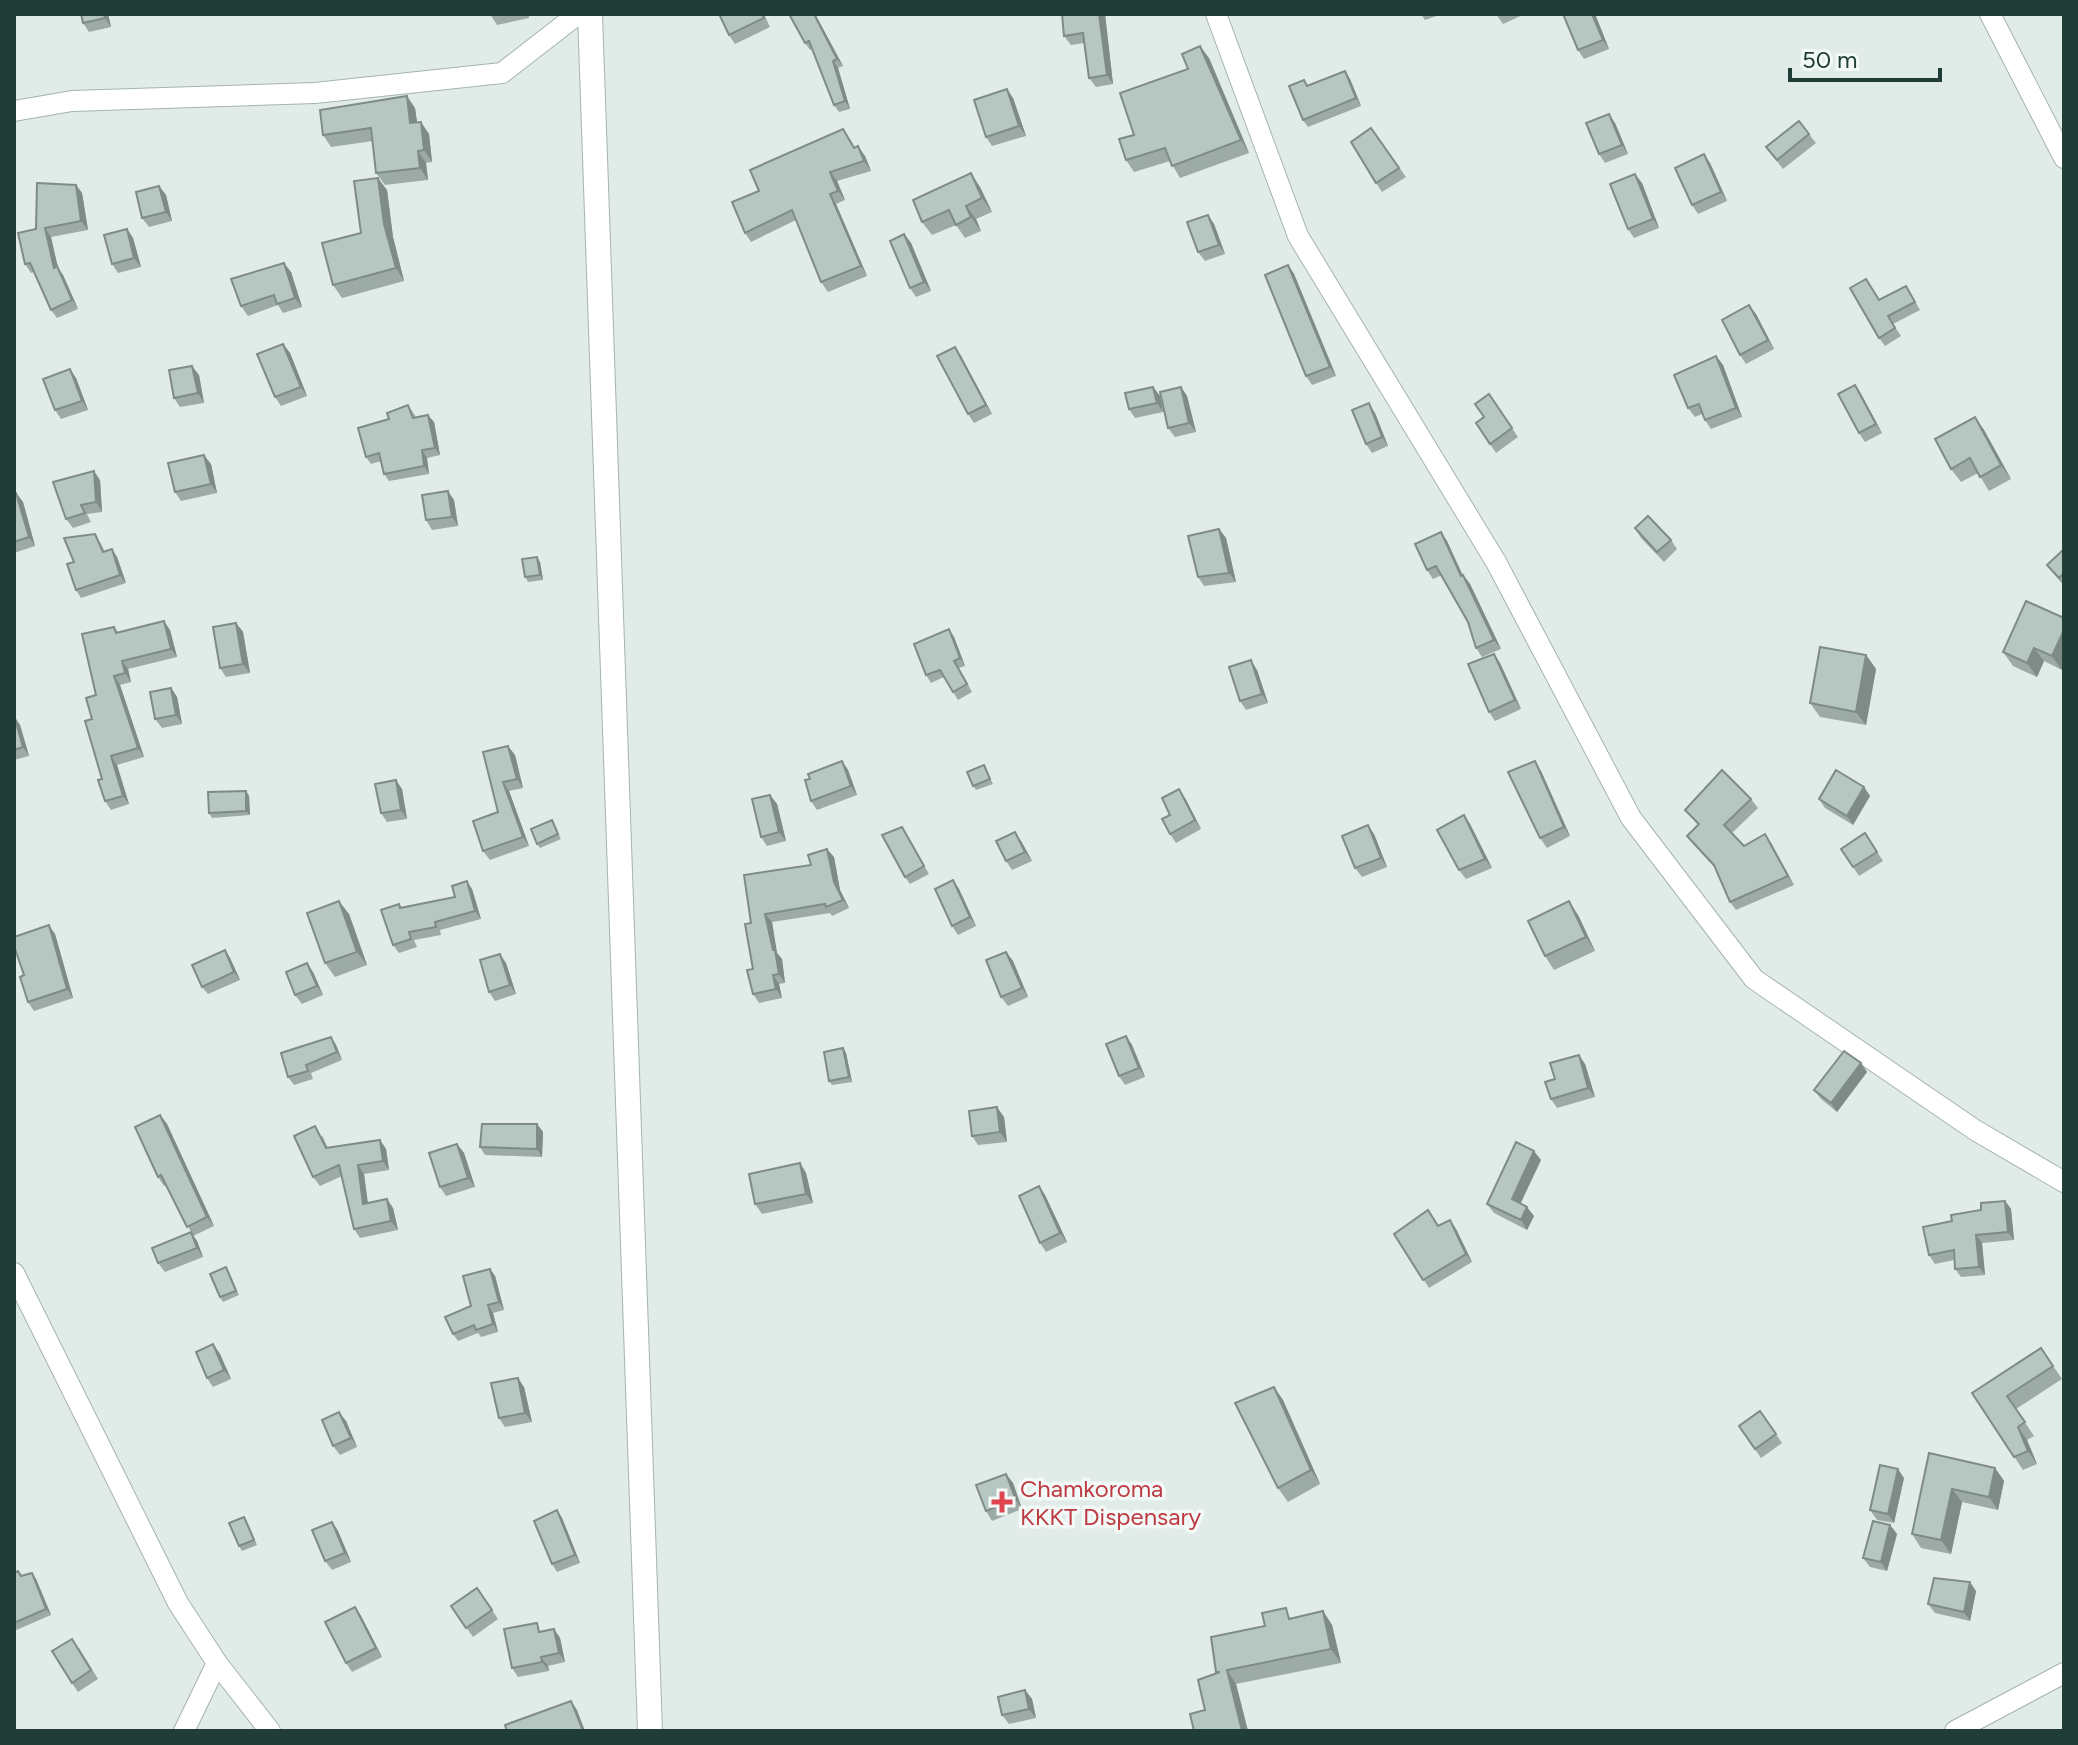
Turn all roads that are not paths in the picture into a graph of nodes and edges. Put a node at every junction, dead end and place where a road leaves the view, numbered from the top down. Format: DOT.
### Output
graph roads {
  1 [pos="578,14"];
  2 [pos="590,14"];
  3 [pos="1216,14"];
  4 [pos="1990,14"];
  5 [pos="14,111"];
  6 [pos="2064,158"];
  7 [pos="2064,1182"];
  8 [pos="14,1273"];
  9 [pos="217,1663"];
  10 [pos="2064,1673"];
  11 [pos="184,1731"];
  12 [pos="270,1731"];
  13 [pos="650,1731"];
  14 [pos="1955,1731"];
  1 -- 5 [label="street"];
  2 -- 13 [label="street"];
  3 -- 7 [label="street"];
  4 -- 6 [label="street"];
  8 -- 9 [label="street"];
  9 -- 11 [label="street"];
  9 -- 12 [label="street"];
  10 -- 14 [label="street"];
}
